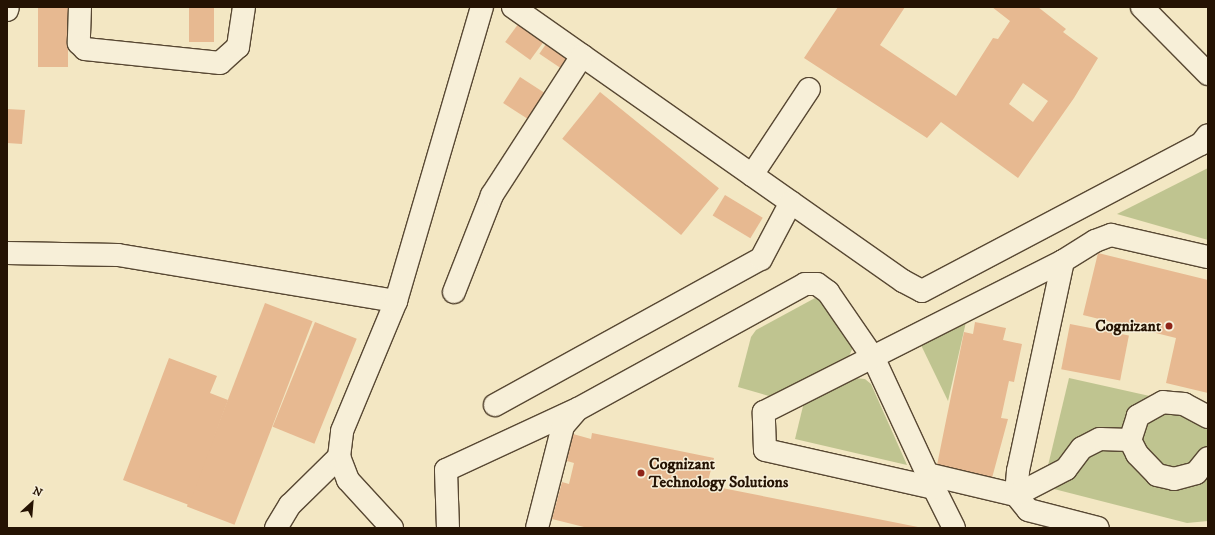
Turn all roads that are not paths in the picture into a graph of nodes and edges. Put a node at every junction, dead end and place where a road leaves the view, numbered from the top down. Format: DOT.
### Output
graph roads {
  1 [pos="8,7"];
  2 [pos="80,7"];
  3 [pos="244,7"];
  4 [pos="482,7"];
  5 [pos="513,7"];
  6 [pos="1142,7"];
  7 [pos="7,10"];
  8 [pos="582,56"];
  9 [pos="1208,74"];
  10 [pos="809,89"];
  11 [pos="1208,135"];
  12 [pos="752,175"];
  13 [pos="791,202"];
  14 [pos="7,253"];
  15 [pos="1208,257"];
  16 [pos="1063,261"];
  17 [pos="454,292"];
  18 [pos="396,301"];
  19 [pos="874,359"];
  20 [pos="495,405"];
  21 [pos="578,409"];
  22 [pos="1208,417"];
  23 [pos="1130,440"];
  24 [pos="339,457"];
  25 [pos="1208,458"];
  26 [pos="931,481"];
  27 [pos="1016,495"];
  28 [pos="276,528"];
  29 [pos="392,528"];
  30 [pos="448,528"];
  31 [pos="537,528"];
  32 [pos="954,528"];
  33 [pos="1098,528"];
  1 -- 7 [label="street"];
  2 -- 3 [label="street"];
  4 -- 18 [label="street"];
  5 -- 8 [label="street"];
  6 -- 9 [label="street"];
  8 -- 12 [label="street"];
  8 -- 17 [label="street"];
  10 -- 12 [label="street"];
  11 -- 13 [label="street"];
  12 -- 13 [label="street"];
  13 -- 20 [label="street"];
  14 -- 18 [label="street"];
  15 -- 16 [label="street"];
  16 -- 19 [label="street"];
  16 -- 27 [label="street"];
  18 -- 24 [label="street"];
  19 -- 21 [label="street"];
  19 -- 26 [label="street"];
  19 -- 26 [label="street"];
  21 -- 30 [label="street"];
  21 -- 31 [label="street"];
  22 -- 23 [label="street"];
  23 -- 25 [label="street"];
  23 -- 27 [label="street"];
  24 -- 28 [label="street"];
  24 -- 29 [label="street"];
  26 -- 27 [label="street"];
  26 -- 32 [label="street"];
  27 -- 33 [label="street"];
}
